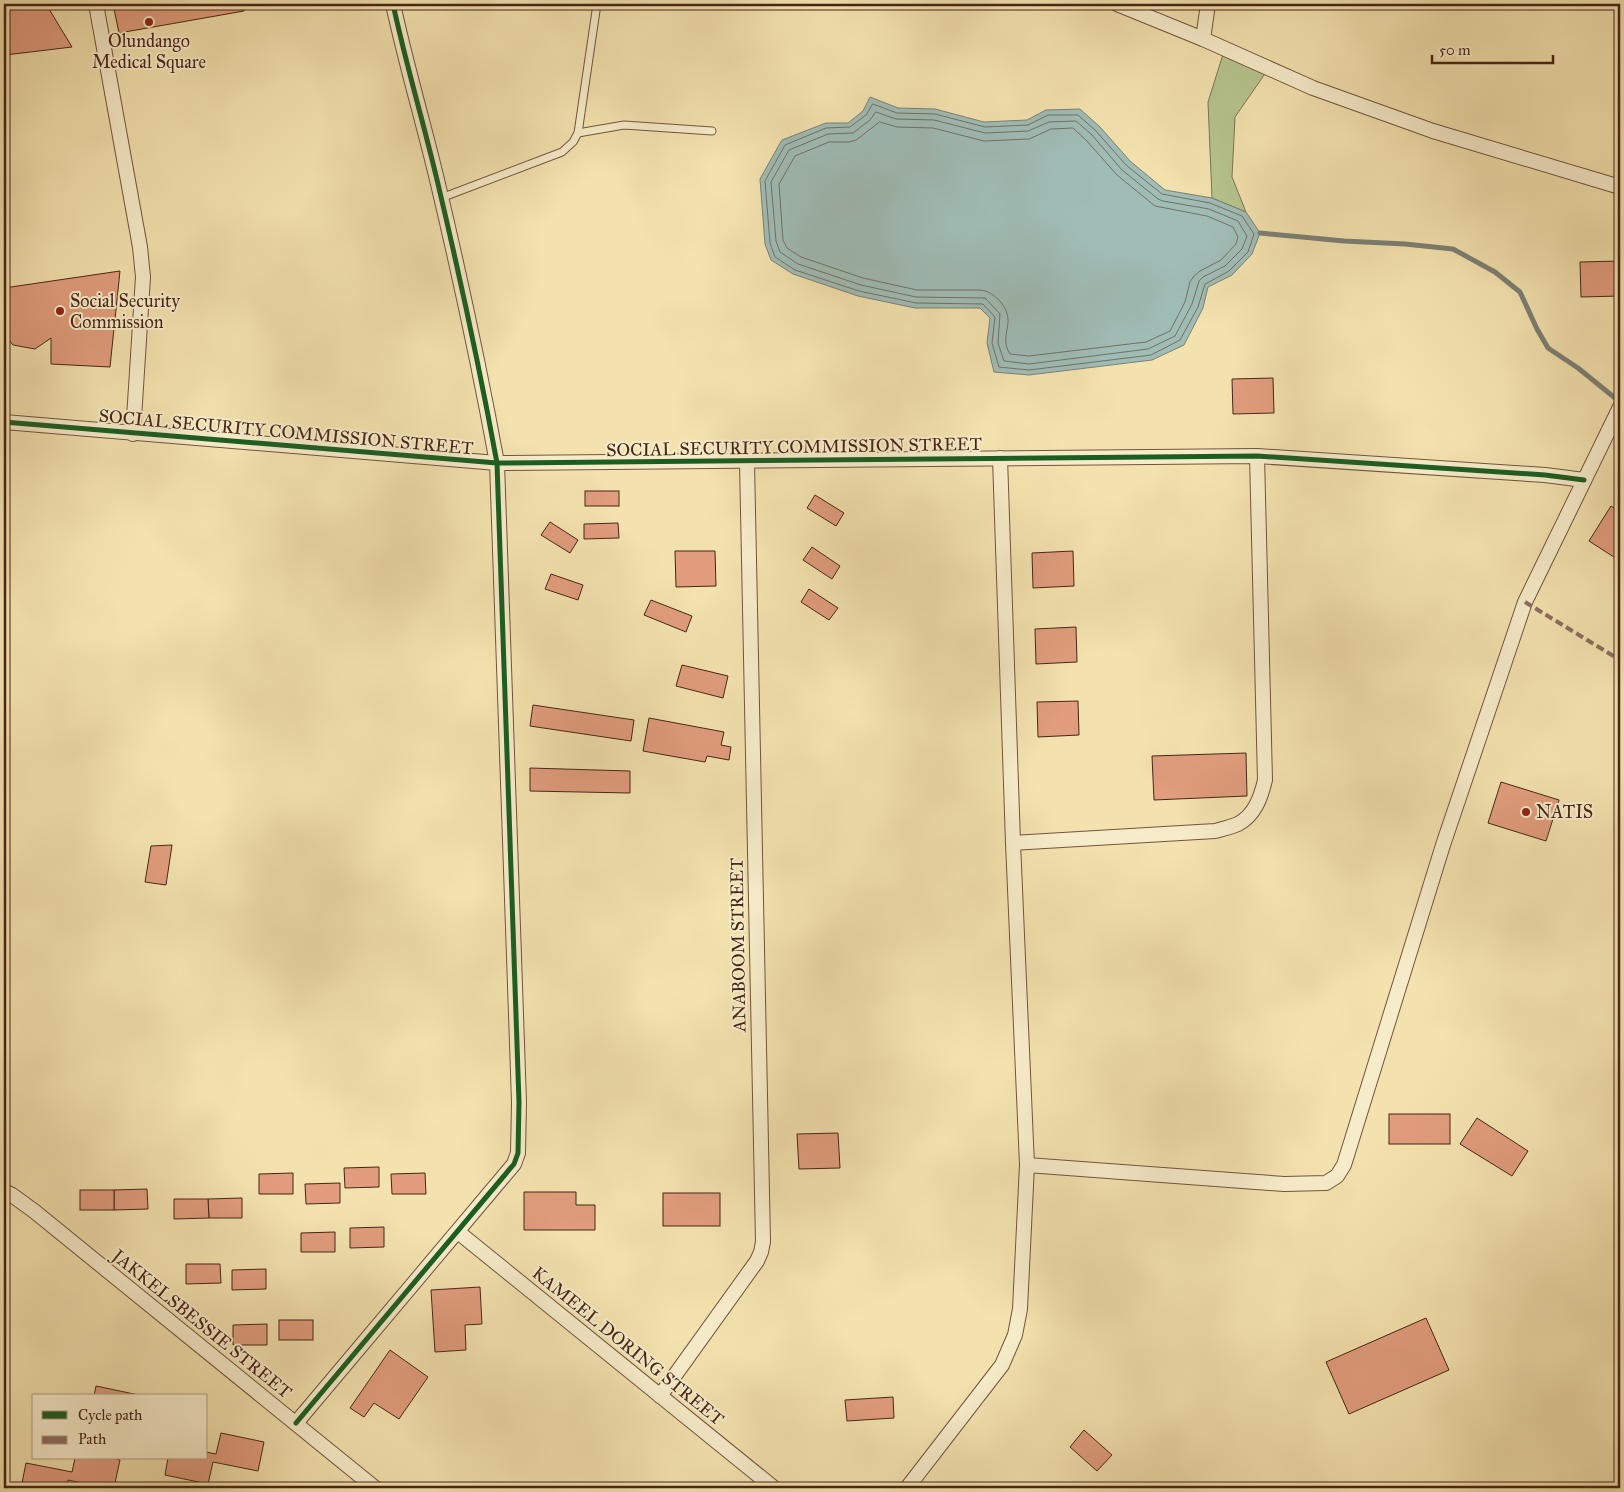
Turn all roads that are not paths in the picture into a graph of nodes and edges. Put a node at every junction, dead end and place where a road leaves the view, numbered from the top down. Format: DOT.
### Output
graph roads {
  1 [pos="96,4"];
  2 [pos="393,4"];
  3 [pos="597,4"];
  4 [pos="1117,4"];
  5 [pos="1208,4"];
  6 [pos="1203,39"];
  7 [pos="712,131"];
  8 [pos="578,133"];
  9 [pos="1620,187"];
  10 [pos="441,198"];
  11 [pos="1620,407"];
  12 [pos="4,422"];
  13 [pos="133,434"];
  14 [pos="1257,456"];
  15 [pos="1000,458"];
  16 [pos="747,462"];
  17 [pos="497,463"];
  18 [pos="1584,480"];
  19 [pos="1013,843"];
  20 [pos="1027,1165"];
  21 [pos="4,1192"];
  22 [pos="458,1232"];
  23 [pos="660,1396"];
  24 [pos="296,1423"];
  25 [pos="375,1488"];
  26 [pos="774,1488"];
  27 [pos="907,1488"];
  1 -- 13 [label="street"];
  2 -- 10 [label="street"];
  3 -- 8 [label="lane"];
  4 -- 6 [label="street"];
  5 -- 6 [label="street"];
  6 -- 9 [label="street"];
  7 -- 8 [label="lane"];
  8 -- 10 [label="lane"];
  10 -- 17 [label="street"];
  11 -- 18 [label="street"];
  12 -- 13 [label="street, SOCIAL SECURITY COMMISSION STREET"];
  13 -- 17 [label="street, SOCIAL SECURITY COMMISSION STREET"];
  14 -- 15 [label="street, SOCIAL SECURITY COMMISSION STREET"];
  14 -- 18 [label="street, SOCIAL SECURITY COMMISSION STREET"];
  14 -- 19 [label="street"];
  15 -- 16 [label="street, SOCIAL SECURITY COMMISSION STREET"];
  15 -- 19 [label="street"];
  16 -- 17 [label="street, SOCIAL SECURITY COMMISSION STREET"];
  16 -- 23 [label="street, ANABOOM STREET"];
  17 -- 22 [label="street"];
  18 -- 20 [label="street"];
  19 -- 20 [label="street"];
  20 -- 27 [label="street"];
  21 -- 24 [label="street, JAKKELSBESSIE STREET"];
  22 -- 23 [label="street, KAMEEL DORING STREET"];
  22 -- 24 [label="street"];
  23 -- 26 [label="street, KAMEEL DORING STREET"];
  24 -- 25 [label="street, JAKKELSBESSIE STREET"];
}
